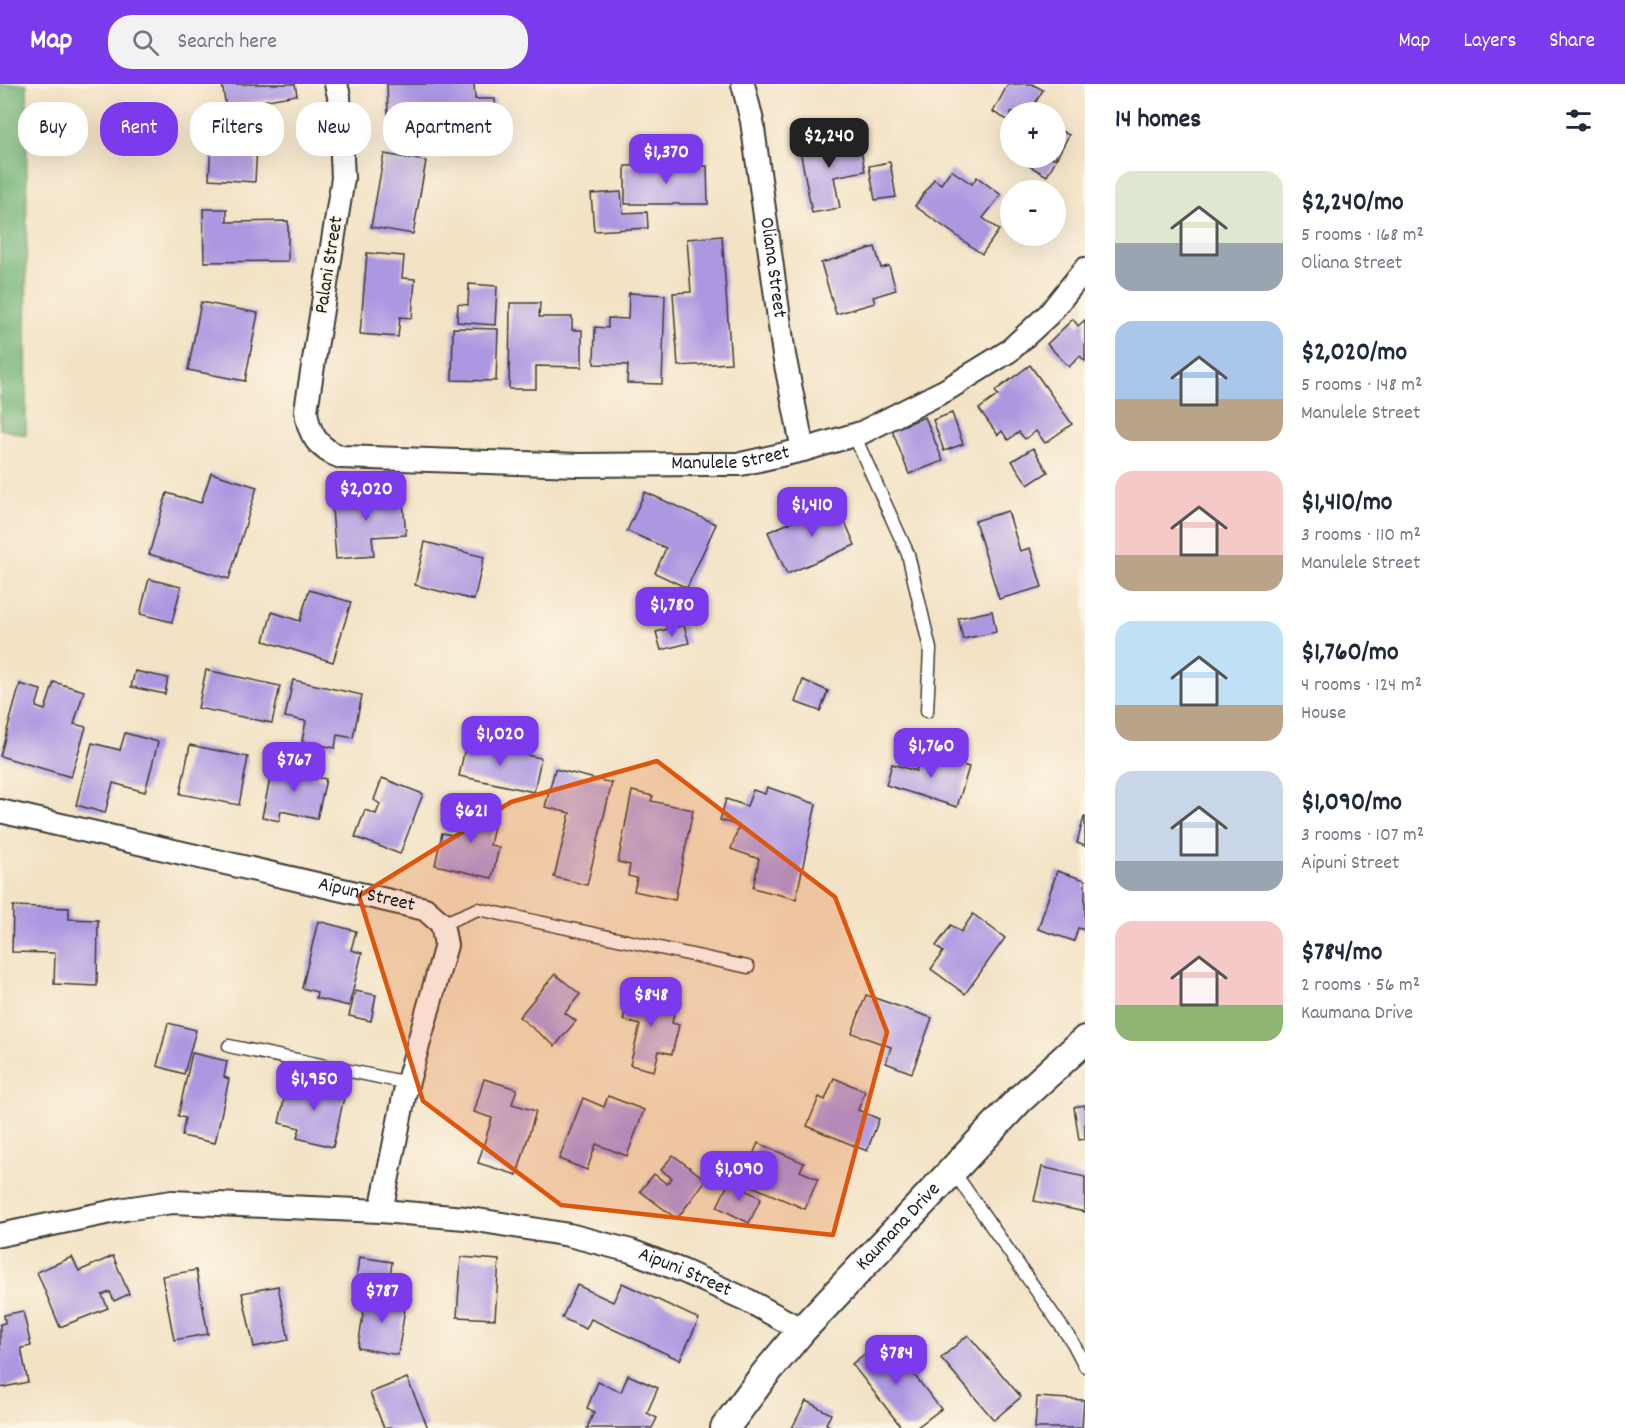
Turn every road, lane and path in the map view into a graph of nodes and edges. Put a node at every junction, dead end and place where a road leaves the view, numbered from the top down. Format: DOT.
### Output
graph roads {
  1 [pos="336,84"];
  2 [pos="743,84"];
  3 [pos="1085,269"];
  4 [pos="854,435"];
  5 [pos="318,443"];
  6 [pos="803,450"];
  7 [pos="927,711"];
  8 [pos="0,811"];
  9 [pos="442,924"];
  10 [pos="748,967"];
  11 [pos="1085,1040"];
  12 [pos="230,1046"];
  13 [pos="408,1083"];
  14 [pos="953,1171"];
  15 [pos="381,1211"];
  16 [pos="0,1235"];
  17 [pos="802,1330"];
  18 [pos="1085,1366"];
  19 [pos="725,1428"];
  1 -- 5 [label="street, Palani Street"];
  2 -- 6 [label="street, Oliana Street"];
  3 -- 4 [label="street, Manulele Street"];
  4 -- 6 [label="street, Manulele Street"];
  4 -- 7 [label="lane"];
  5 -- 6 [label="street, Manulele Street"];
  8 -- 9 [label="street, Aipuni Street"];
  9 -- 10 [label="lane"];
  9 -- 13 [label="street"];
  11 -- 14 [label="street, Kaumana Drive"];
  12 -- 13 [label="lane"];
  13 -- 15 [label="street"];
  14 -- 17 [label="street, Kaumana Drive"];
  14 -- 18 [label="lane"];
  15 -- 16 [label="street, Aipuni Street"];
  15 -- 17 [label="street, Aipuni Street"];
  17 -- 19 [label="street, Kaumana Drive"];
}
